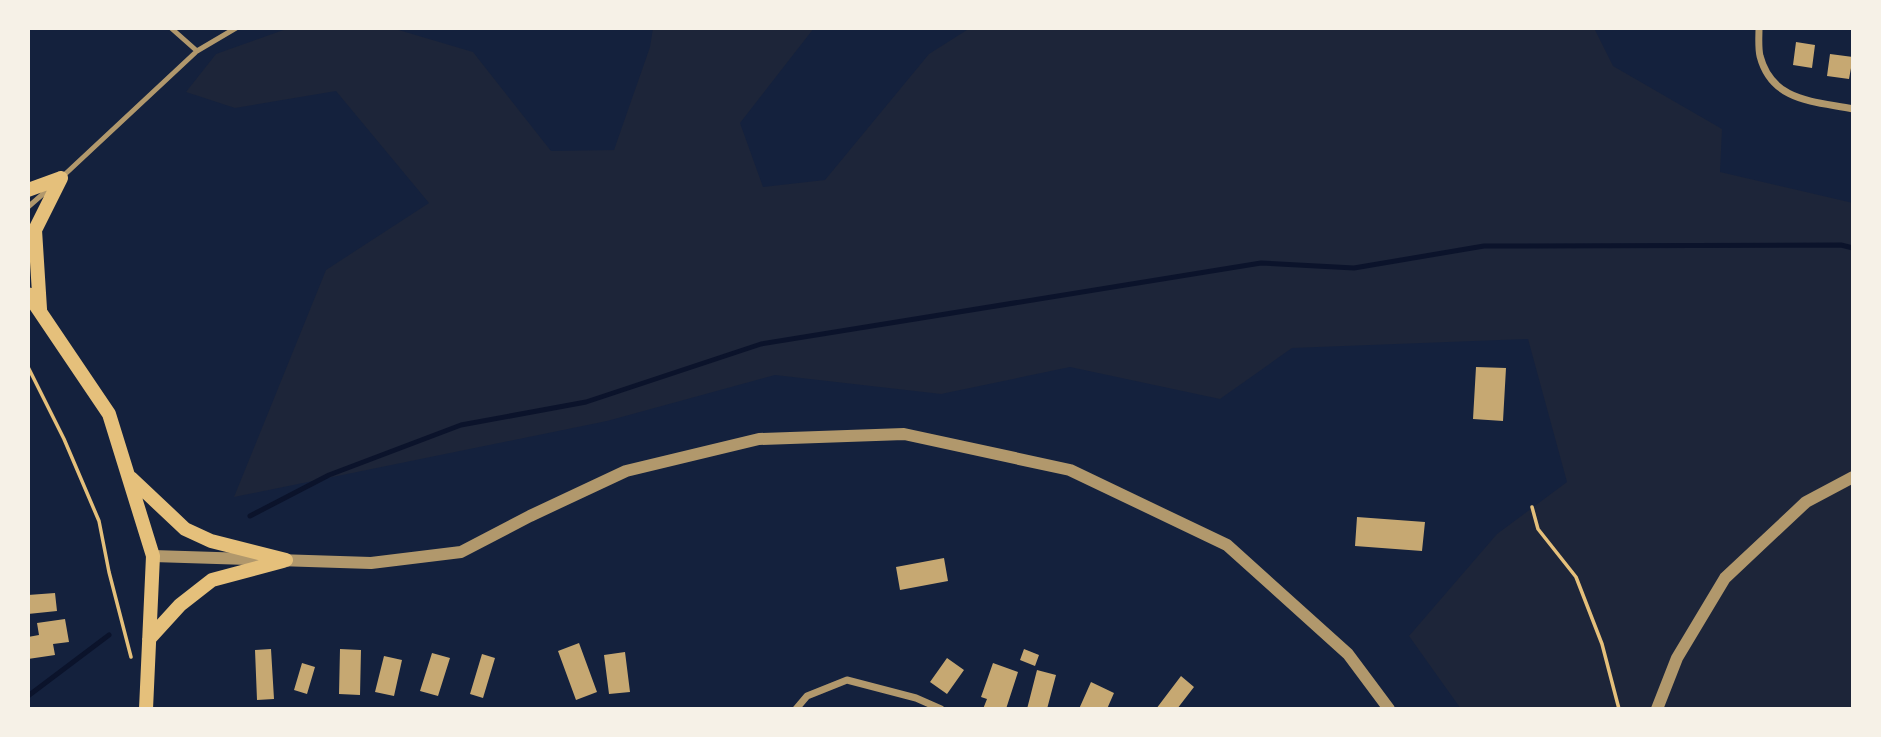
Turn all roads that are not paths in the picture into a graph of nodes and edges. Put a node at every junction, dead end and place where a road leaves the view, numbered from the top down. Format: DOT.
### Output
graph roads {
  1 [pos="172,28"];
  2 [pos="236,28"];
  3 [pos="1759,28"];
  4 [pos="197,51"];
  5 [pos="1853,109"];
  6 [pos="61,178"];
  7 [pos="28,190"];
  8 [pos="28,207"];
  9 [pos="28,294"];
  10 [pos="41,313"];
  11 [pos="128,475"];
  12 [pos="1853,477"];
  13 [pos="153,556"];
  14 [pos="286,560"];
  15 [pos="149,639"];
  16 [pos="145,709"];
  17 [pos="796,709"];
  18 [pos="941,709"];
  19 [pos="1389,709"];
  20 [pos="1657,709"];
  1 -- 4 [label="lane"];
  2 -- 4 [label="lane"];
  3 -- 5 [label="street"];
  4 -- 6 [label="lane"];
  6 -- 7 [label="main road"];
  6 -- 8 [label="lane"];
  6 -- 10 [label="main road"];
  9 -- 10 [label="main road"];
  10 -- 11 [label="main road"];
  11 -- 13 [label="main road"];
  11 -- 14 [label="main road"];
  12 -- 20 [label="street"];
  13 -- 14 [label="street"];
  13 -- 15 [label="main road"];
  14 -- 15 [label="main road"];
  14 -- 19 [label="street"];
  15 -- 16 [label="main road"];
  17 -- 18 [label="street"];
}
